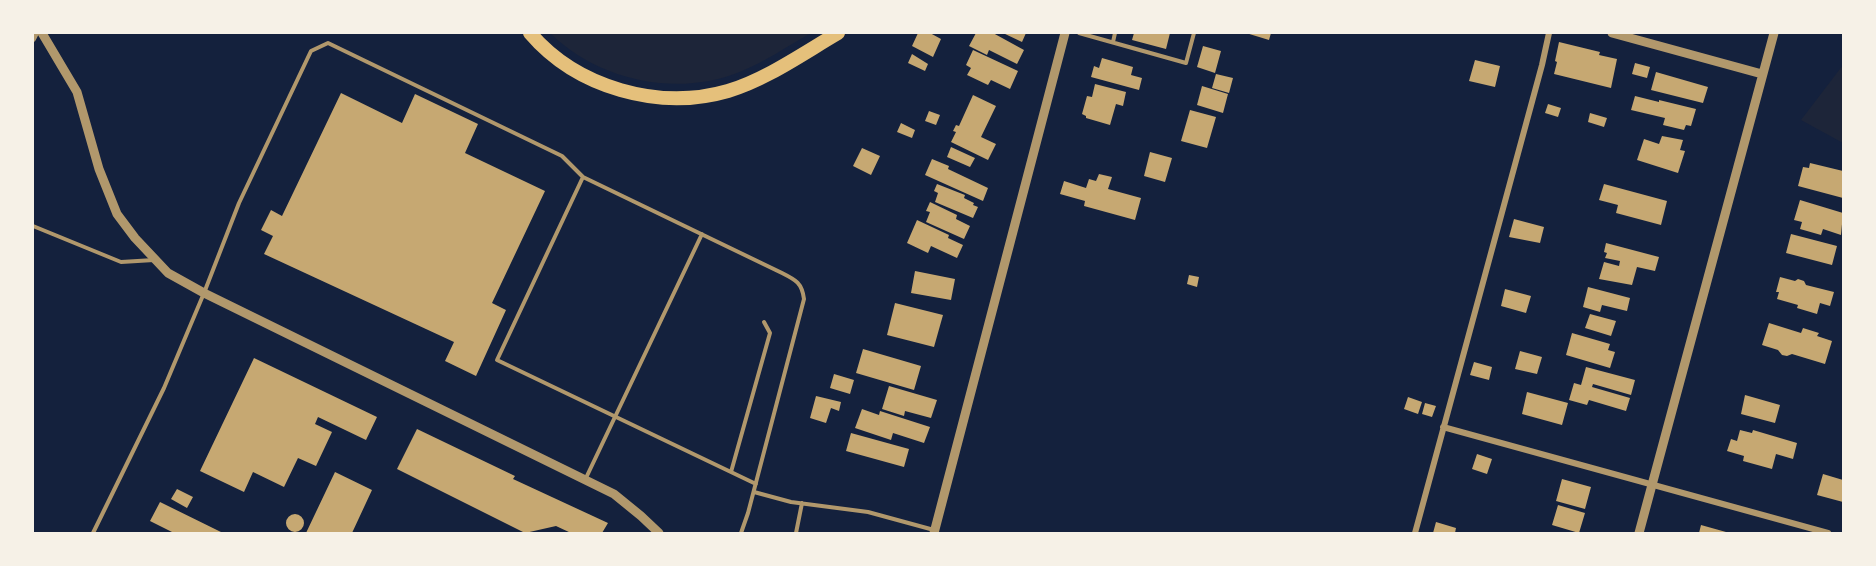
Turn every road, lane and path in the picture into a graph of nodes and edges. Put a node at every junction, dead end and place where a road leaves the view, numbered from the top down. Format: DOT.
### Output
graph roads {
  1 [pos="36,33"];
  2 [pos="42,33"];
  3 [pos="530,33"];
  4 [pos="838,33"];
  5 [pos="1065,33"];
  6 [pos="1079,33"];
  7 [pos="1115,33"];
  8 [pos="1194,33"];
  9 [pos="1549,33"];
  10 [pos="1612,33"];
  11 [pos="1774,33"];
  12 [pos="33,39"];
  13 [pos="1113,42"];
  14 [pos="1762,74"];
  15 [pos="583,177"];
  16 [pos="33,226"];
  17 [pos="702,234"];
  18 [pos="156,260"];
  19 [pos="204,293"];
  20 [pos="764,322"];
  21 [pos="615,417"];
  22 [pos="1443,427"];
  23 [pos="731,472"];
  24 [pos="585,480"];
  25 [pos="756,484"];
  26 [pos="1652,485"];
  27 [pos="754,492"];
  28 [pos="802,503"];
  29 [pos="934,532"];
  30 [pos="93,533"];
  31 [pos="659,533"];
  32 [pos="741,533"];
  33 [pos="796,533"];
  34 [pos="1415,533"];
  35 [pos="1639,533"];
  36 [pos="1828,533"];
  1 -- 12 [label="street"];
  2 -- 18 [label="street"];
  3 -- 4 [label="highway"];
  5 -- 29 [label="street"];
  6 -- 13 [label="lane"];
  7 -- 13 [label="lane"];
  8 -- 13 [label="lane"];
  9 -- 22 [label="street"];
  10 -- 14 [label="street"];
  11 -- 14 [label="street"];
  14 -- 26 [label="street"];
  15 -- 17 [label="lane"];
  15 -- 19 [label="lane"];
  15 -- 21 [label="lane"];
  16 -- 18 [label="lane"];
  17 -- 21 [label="lane"];
  17 -- 25 [label="lane"];
  18 -- 19 [label="street"];
  19 -- 24 [label="street"];
  19 -- 30 [label="lane"];
  20 -- 23 [label="lane"];
  21 -- 23 [label="lane"];
  21 -- 24 [label="lane"];
  22 -- 26 [label="street"];
  22 -- 34 [label="street"];
  23 -- 25 [label="lane"];
  24 -- 31 [label="street"];
  25 -- 27 [label="lane"];
  26 -- 35 [label="street"];
  26 -- 36 [label="street"];
  27 -- 28 [label="lane"];
  27 -- 32 [label="lane"];
  28 -- 29 [label="lane"];
  28 -- 33 [label="lane"];
}
